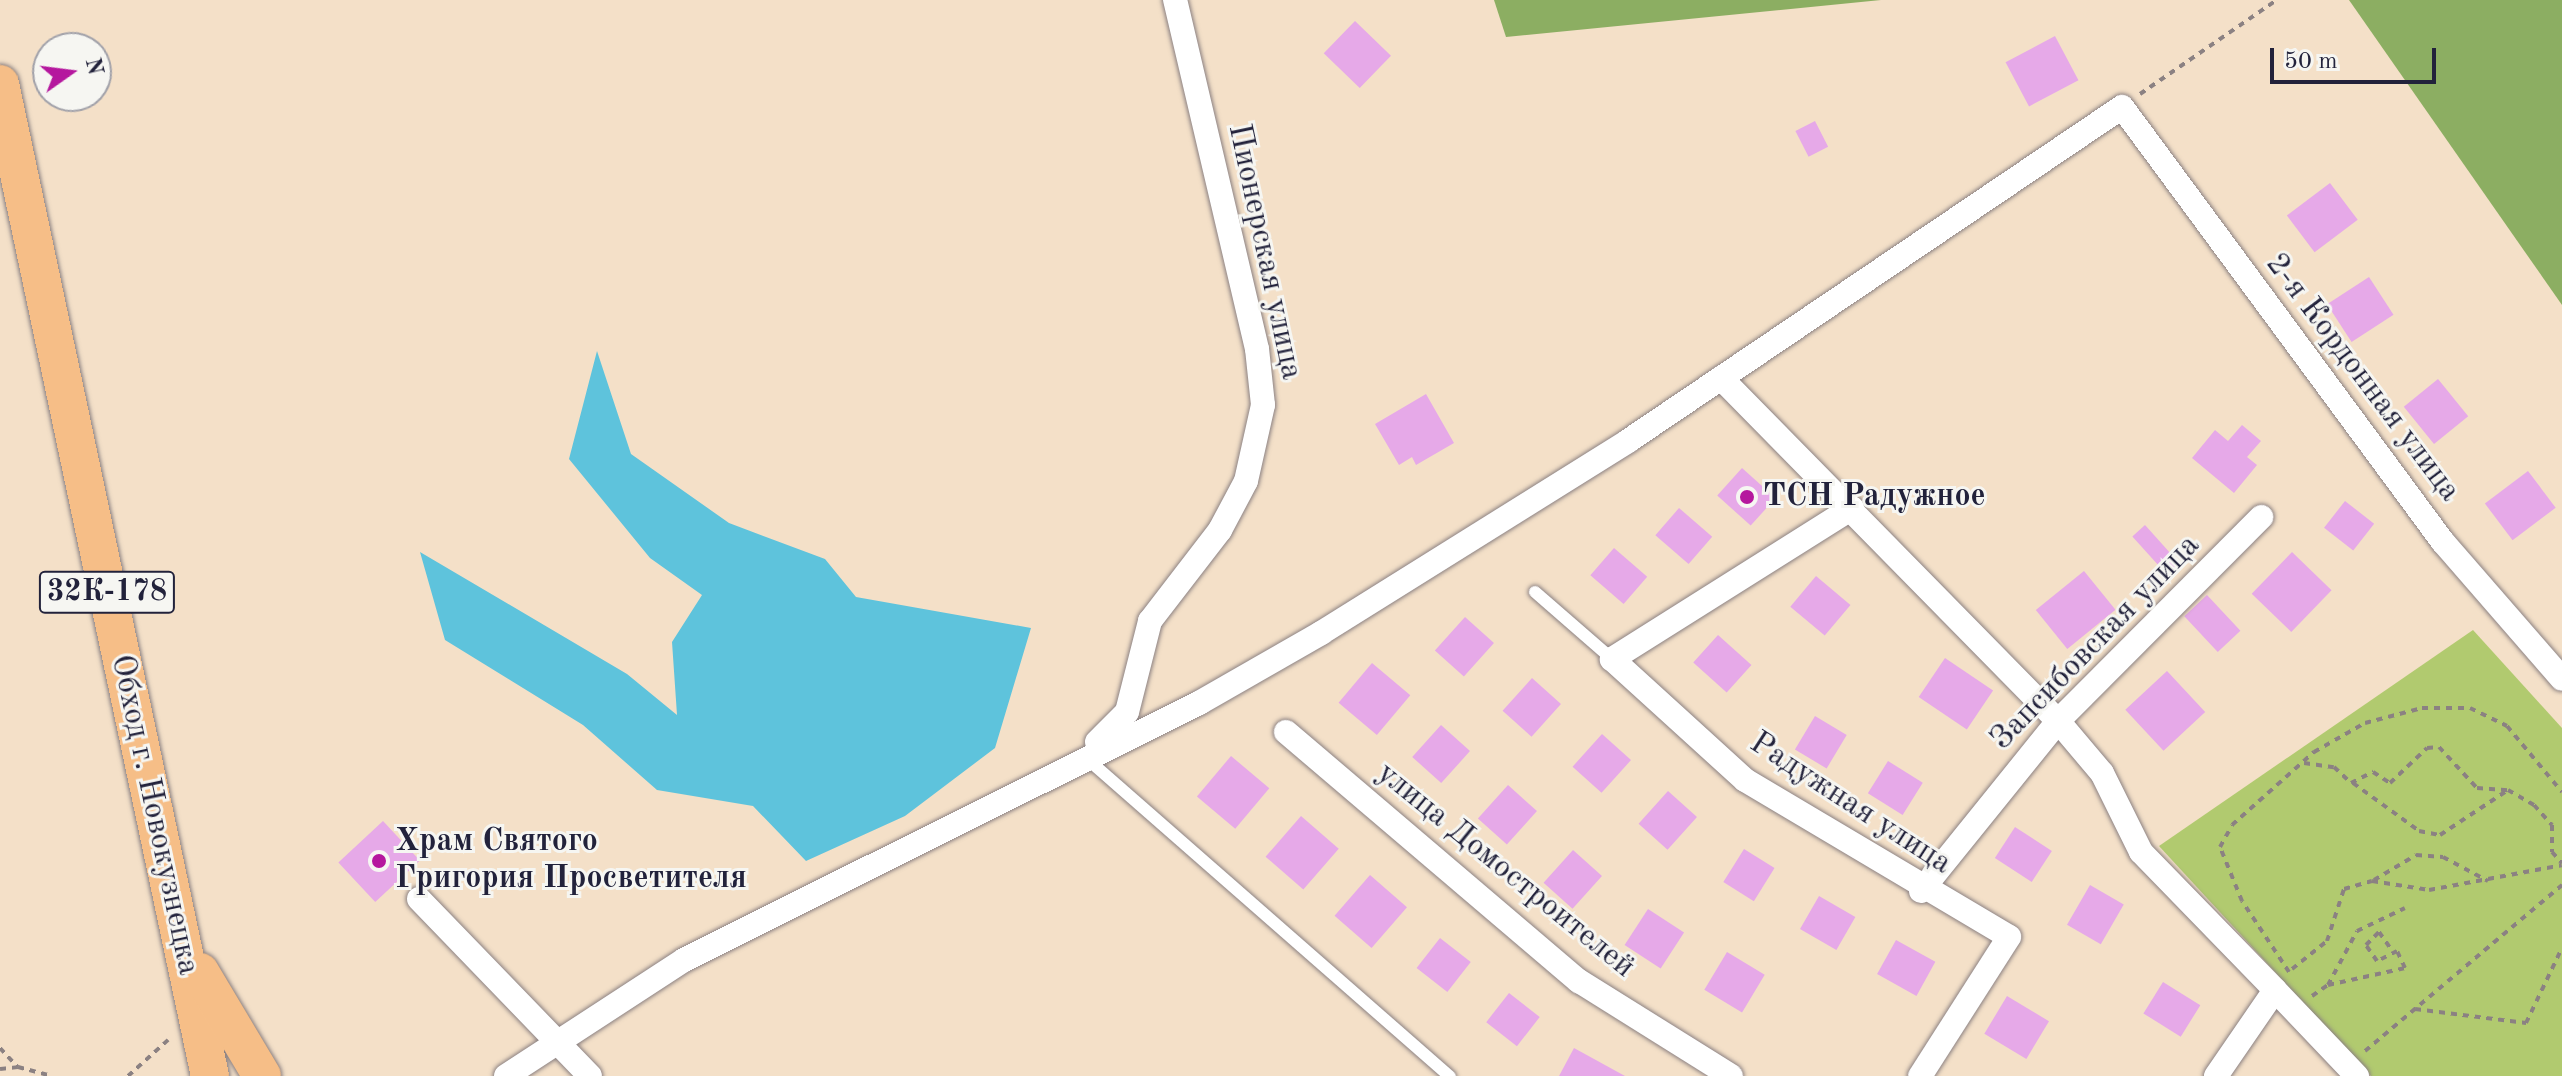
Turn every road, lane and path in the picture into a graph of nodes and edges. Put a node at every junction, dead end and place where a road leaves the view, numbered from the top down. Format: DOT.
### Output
graph roads {
  1 [pos="1175,0"];
  2 [pos="2277,0"];
  3 [pos="0,84"];
  4 [pos="2122,107"];
  5 [pos="1721,378"];
  6 [pos="1852,508"];
  7 [pos="2261,517"];
  8 [pos="1535,592"];
  9 [pos="1612,659"];
  10 [pos="2562,679"];
  11 [pos="2058,721"];
  12 [pos="1286,732"];
  13 [pos="1084,755"];
  14 [pos="2301,764"];
  15 [pos="2351,783"];
  16 [pos="2508,790"];
  17 [pos="2562,792"];
  18 [pos="2562,864"];
  19 [pos="2372,881"];
  20 [pos="2490,882"];
  21 [pos="2562,885"];
  22 [pos="1921,891"];
  23 [pos="419,899"];
  24 [pos="2405,908"];
  25 [pos="179,935"];
  26 [pos="2562,948"];
  27 [pos="2391,949"];
  28 [pos="2377,961"];
  29 [pos="2292,969"];
  30 [pos="2371,974"];
  31 [pos="2328,985"];
  32 [pos="2275,990"];
  33 [pos="2415,1009"];
  34 [pos="2298,1013"];
  35 [pos="168,1040"];
  36 [pos="550,1042"];
  37 [pos="0,1048"];
  38 [pos="18,1067"];
  39 [pos="0,1069"];
  40 [pos="2353,1071"];
  41 [pos="51,1076"];
  42 [pos="128,1076"];
  43 [pos="210,1076"];
  44 [pos="262,1076"];
  45 [pos="506,1076"];
  46 [pos="590,1076"];
  47 [pos="1450,1076"];
  48 [pos="1731,1076"];
  49 [pos="1920,1076"];
  50 [pos="2216,1076"];
  1 -- 13 [label="street, Пионерская улица"];
  2 -- 4 [label="path"];
  3 -- 25 [label="main road, Обход г. Новокузнецка / 32К-178"];
  4 -- 5 [label="street"];
  4 -- 10 [label="street, 2-я Кордонная улица"];
  5 -- 6 [label="street"];
  5 -- 13 [label="street"];
  6 -- 9 [label="street"];
  6 -- 11 [label="street"];
  7 -- 11 [label="street, Запсибовская улица"];
  8 -- 9 [label="lane"];
  9 -- 22 [label="street, Радужная улица"];
  11 -- 22 [label="street, Запсибовская улица"];
  11 -- 32 [label="street"];
  12 -- 48 [label="street, улица Домостроителей"];
  13 -- 36 [label="street"];
  13 -- 47 [label="lane"];
  14 -- 15 [label="path"];
  14 -- 17 [label="path"];
  14 -- 29 [label="path"];
  15 -- 16 [label="path"];
  15 -- 16 [label="path"];
  16 -- 18 [label="path"];
  18 -- 20 [label="path"];
  19 -- 20 [label="path"];
  19 -- 20 [label="path"];
  19 -- 29 [label="path"];
  21 -- 33 [label="path"];
  22 -- 49 [label="street, Радужная улица"];
  23 -- 36 [label="street"];
  24 -- 31 [label="path"];
  25 -- 43 [label="main road, Обход г. Новокузнецка / 32К-178"];
  25 -- 44 [label="main road"];
  26 -- 33 [label="path"];
  27 -- 28 [label="path"];
  27 -- 28 [label="path"];
  27 -- 30 [label="path"];
  28 -- 30 [label="path"];
  29 -- 32 [label="path"];
  30 -- 31 [label="path"];
  31 -- 34 [label="path"];
  32 -- 34 [label="street"];
  32 -- 50 [label="street"];
  33 -- 40 [label="path"];
  34 -- 40 [label="street"];
  35 -- 42 [label="path"];
  36 -- 45 [label="street"];
  36 -- 46 [label="street"];
  37 -- 38 [label="path"];
  38 -- 39 [label="path"];
  38 -- 41 [label="path"];
}
